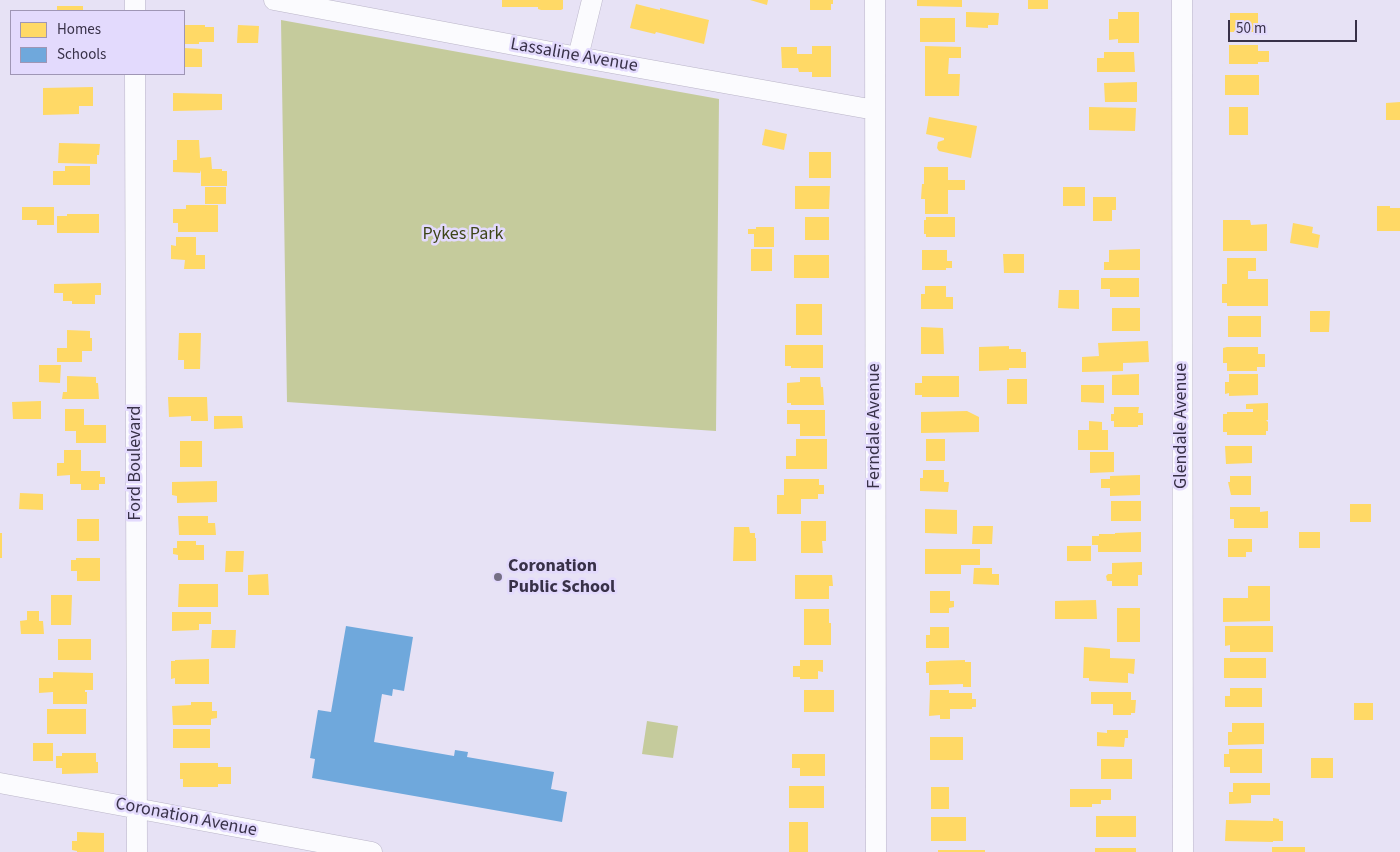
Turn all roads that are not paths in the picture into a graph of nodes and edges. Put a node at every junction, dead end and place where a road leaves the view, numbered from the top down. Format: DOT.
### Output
graph roads {
  1 [pos="274,0"];
  2 [pos="592,0"];
  3 [pos="875,0"];
  4 [pos="1182,0"];
  5 [pos="578,57"];
  6 [pos="135,75"];
  7 [pos="875,110"];
  8 [pos="0,783"];
  9 [pos="137,808"];
  10 [pos="137,852"];
  11 [pos="372,852"];
  12 [pos="876,852"];
  13 [pos="1183,852"];
  1 -- 5 [label="street, Lassaline Avenue"];
  2 -- 5 [label="street"];
  3 -- 7 [label="street, Ferndale Avenue"];
  4 -- 13 [label="street, Glendale Avenue"];
  5 -- 7 [label="street, Lassaline Avenue"];
  6 -- 9 [label="street, Ford Boulevard"];
  7 -- 12 [label="street, Ferndale Avenue"];
  8 -- 9 [label="street, Coronation Avenue"];
  9 -- 10 [label="street, Ford Boulevard"];
  9 -- 11 [label="street, Coronation Avenue"];
}
